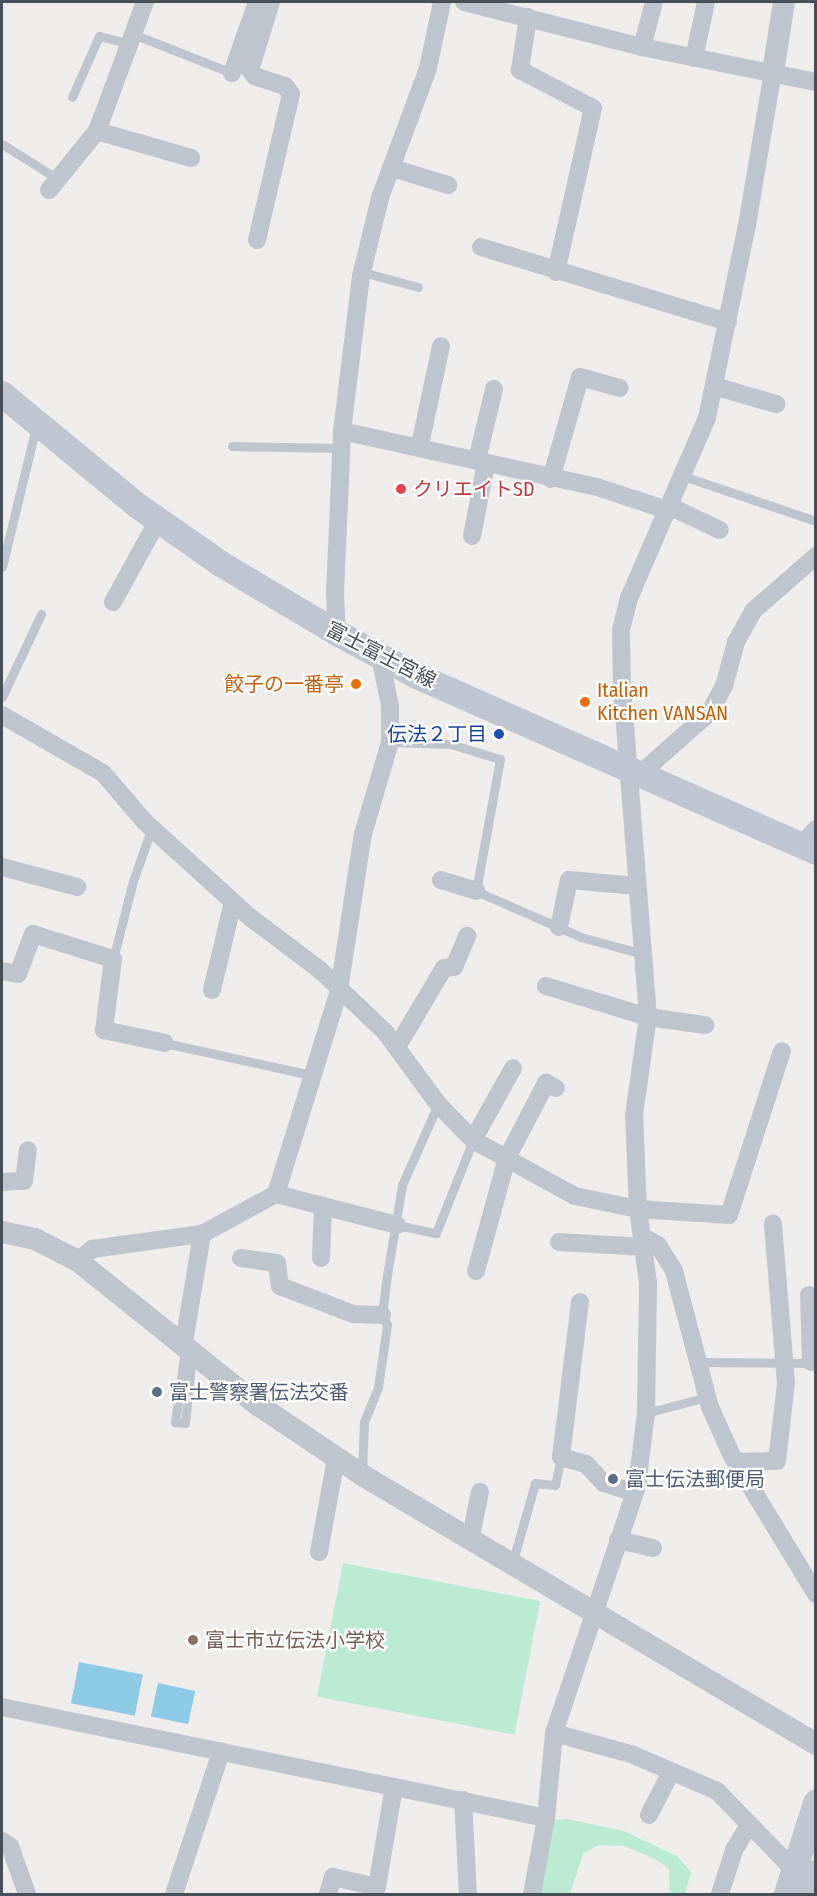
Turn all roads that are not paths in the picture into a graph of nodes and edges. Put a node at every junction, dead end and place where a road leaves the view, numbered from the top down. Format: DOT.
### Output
graph roads {
  1 [pos="145,2"];
  2 [pos="257,2"];
  3 [pos="271,2"];
  4 [pos="442,2"];
  5 [pos="464,2"];
  6 [pos="654,2"];
  7 [pos="705,2"];
  8 [pos="784,2"];
  9 [pos="528,17"];
  10 [pos="131,39"];
  11 [pos="642,47"];
  12 [pos="694,58"];
  13 [pos="773,72"];
  14 [pos="232,73"];
  15 [pos="816,82"];
  16 [pos="72,97"];
  17 [pos="97,131"];
  18 [pos="2,144"];
  19 [pos="191,158"];
  20 [pos="392,168"];
  21 [pos="53,184"];
  22 [pos="448,185"];
  23 [pos="257,240"];
  24 [pos="481,247"];
  25 [pos="362,272"];
  26 [pos="556,272"];
  27 [pos="418,287"];
  28 [pos="728,322"];
  29 [pos="441,346"];
  30 [pos="714,386"];
  31 [pos="620,388"];
  32 [pos="494,389"];
  33 [pos="2,394"];
  34 [pos="776,404"];
  35 [pos="37,425"];
  36 [pos="342,439"];
  37 [pos="420,445"];
  38 [pos="232,446"];
  39 [pos="482,461"];
  40 [pos="684,476"];
  41 [pos="551,479"];
  42 [pos="668,508"];
  43 [pos="158,519"];
  44 [pos="816,521"];
  45 [pos="720,530"];
  46 [pos="472,536"];
  47 [pos="816,556"];
  48 [pos="2,567"];
  49 [pos="113,602"];
  50 [pos="41,614"];
  51 [pos="337,633"];
  52 [pos="380,657"];
  53 [pos="2,697"];
  54 [pos="2,715"];
  55 [pos="390,742"];
  56 [pos="634,770"];
  57 [pos="152,827"];
  58 [pos="812,845"];
  59 [pos="2,867"];
  60 [pos="441,879"];
  61 [pos="638,886"];
  62 [pos="77,887"];
  63 [pos="476,891"];
  64 [pos="233,902"];
  65 [pos="559,927"];
  66 [pos="467,936"];
  67 [pos="643,954"];
  68 [pos="113,959"];
  69 [pos="2,970"];
  70 [pos="546,986"];
  71 [pos="212,990"];
  72 [pos="339,990"];
  73 [pos="648,1017"];
  74 [pos="705,1025"];
  75 [pos="165,1044"];
  76 [pos="397,1047"];
  77 [pos="782,1051"];
  78 [pos="513,1068"];
  79 [pos="311,1075"];
  80 [pos="556,1088"];
  81 [pos="438,1104"];
  82 [pos="473,1140"];
  83 [pos="28,1150"];
  84 [pos="507,1158"];
  85 [pos="2,1182"];
  86 [pos="276,1194"];
  87 [pos="324,1206"];
  88 [pos="638,1209"];
  89 [pos="772,1224"];
  90 [pos="397,1225"];
  91 [pos="2,1232"];
  92 [pos="202,1234"];
  93 [pos="559,1242"];
  94 [pos="644,1242"];
  95 [pos="241,1258"];
  96 [pos="321,1258"];
  97 [pos="78,1261"];
  98 [pos="476,1271"];
  99 [pos="809,1295"];
  100 [pos="580,1302"];
  101 [pos="382,1315"];
  102 [pos="187,1351"];
  103 [pos="784,1361"];
  104 [pos="698,1362"];
  105 [pos="813,1363"];
  106 [pos="707,1397"];
  107 [pos="646,1413"];
  108 [pos="561,1457"];
  109 [pos="336,1458"];
  110 [pos="736,1462"];
  111 [pos="362,1475"];
  112 [pos="480,1492"];
  113 [pos="634,1493"];
  114 [pos="618,1540"];
  115 [pos="470,1541"];
  116 [pos="653,1548"];
  117 [pos="319,1552"];
  118 [pos="512,1566"];
  119 [pos="816,1594"];
  120 [pos="591,1614"];
  121 [pos="2,1707"];
  122 [pos="554,1733"];
  123 [pos="816,1744"];
  124 [pos="221,1752"];
  125 [pos="670,1772"];
  126 [pos="394,1787"];
  127 [pos="463,1800"];
  128 [pos="816,1803"];
  129 [pos="649,1815"];
  130 [pos="546,1818"];
  131 [pos="749,1825"];
  132 [pos="2,1841"];
  133 [pos="806,1884"];
  134 [pos="27,1894"];
  135 [pos="174,1894"];
  136 [pos="328,1894"];
  137 [pos="468,1894"];
  138 [pos="532,1894"];
  139 [pos="720,1894"];
  1 -- 10 [label="street"];
  2 -- 14 [label="street"];
  3 -- 23 [label="street"];
  4 -- 20 [label="street"];
  5 -- 9 [label="street"];
  6 -- 11 [label="street"];
  7 -- 12 [label="street"];
  8 -- 13 [label="street"];
  9 -- 11 [label="street"];
  9 -- 26 [label="street"];
  10 -- 14 [label="lane"];
  10 -- 16 [label="lane"];
  10 -- 17 [label="street"];
  11 -- 12 [label="street"];
  12 -- 13 [label="street"];
  13 -- 15 [label="street"];
  13 -- 28 [label="street"];
  17 -- 19 [label="street"];
  17 -- 21 [label="street"];
  18 -- 21 [label="lane"];
  20 -- 22 [label="street"];
  20 -- 25 [label="street"];
  24 -- 26 [label="street"];
  25 -- 27 [label="lane"];
  25 -- 36 [label="street"];
  26 -- 28 [label="street"];
  28 -- 30 [label="street"];
  29 -- 37 [label="street"];
  30 -- 34 [label="street"];
  30 -- 40 [label="street"];
  31 -- 41 [label="street"];
  32 -- 39 [label="street"];
  33 -- 35 [label="main road, 富士富士宮線"];
  35 -- 43 [label="main road, 富士富士宮線"];
  35 -- 48 [label="lane"];
  36 -- 37 [label="street"];
  36 -- 38 [label="lane"];
  36 -- 51 [label="street"];
  37 -- 39 [label="street"];
  39 -- 41 [label="street"];
  39 -- 46 [label="street"];
  40 -- 42 [label="street"];
  40 -- 44 [label="lane"];
  41 -- 42 [label="street"];
  42 -- 45 [label="street"];
  42 -- 56 [label="street"];
  43 -- 49 [label="street"];
  43 -- 51 [label="main road, 富士富士宮線"];
  47 -- 56 [label="street"];
  50 -- 53 [label="lane"];
  51 -- 52 [label="main road, 富士富士宮線"];
  52 -- 55 [label="street"];
  52 -- 56 [label="main road, 富士富士宮線"];
  54 -- 57 [label="street"];
  55 -- 63 [label="lane"];
  55 -- 72 [label="street"];
  56 -- 58 [label="main road, 富士富士宮線"];
  56 -- 61 [label="street"];
  57 -- 64 [label="street"];
  57 -- 68 [label="lane"];
  59 -- 62 [label="street"];
  60 -- 63 [label="street"];
  61 -- 65 [label="street"];
  61 -- 67 [label="street"];
  63 -- 65 [label="lane"];
  64 -- 71 [label="street"];
  64 -- 72 [label="street"];
  65 -- 67 [label="lane"];
  66 -- 76 [label="street"];
  67 -- 73 [label="street"];
  68 -- 69 [label="street"];
  68 -- 75 [label="street"];
  70 -- 73 [label="street"];
  72 -- 76 [label="street"];
  72 -- 79 [label="street"];
  73 -- 74 [label="street"];
  73 -- 88 [label="street"];
  75 -- 79 [label="lane"];
  76 -- 81 [label="street"];
  77 -- 88 [label="street"];
  78 -- 82 [label="street"];
  79 -- 86 [label="street"];
  80 -- 84 [label="street"];
  81 -- 82 [label="street"];
  81 -- 90 [label="lane"];
  82 -- 84 [label="street"];
  82 -- 90 [label="lane"];
  83 -- 85 [label="street"];
  84 -- 88 [label="street"];
  84 -- 98 [label="street"];
  86 -- 87 [label="street"];
  86 -- 92 [label="street"];
  87 -- 90 [label="street"];
  87 -- 96 [label="street"];
  88 -- 94 [label="street"];
  89 -- 103 [label="street"];
  90 -- 101 [label="lane"];
  91 -- 97 [label="street"];
  92 -- 97 [label="street"];
  92 -- 102 [label="street"];
  93 -- 94 [label="street"];
  94 -- 104 [label="street"];
  94 -- 107 [label="street"];
  95 -- 101 [label="street"];
  97 -- 102 [label="street"];
  99 -- 105 [label="street"];
  100 -- 108 [label="street"];
  101 -- 111 [label="lane"];
  102 -- 102 [label="lane"];
  102 -- 109 [label="street"];
  103 -- 104 [label="lane"];
  103 -- 105 [label="lane"];
  103 -- 110 [label="street"];
  104 -- 106 [label="street"];
  106 -- 107 [label="lane"];
  106 -- 110 [label="street"];
  107 -- 113 [label="street"];
  108 -- 113 [label="street"];
  108 -- 118 [label="lane"];
  109 -- 111 [label="street"];
  109 -- 117 [label="street"];
  110 -- 119 [label="street"];
  111 -- 115 [label="street"];
  112 -- 115 [label="street"];
  113 -- 114 [label="street"];
  114 -- 116 [label="street"];
  114 -- 120 [label="street"];
  115 -- 118 [label="street"];
  118 -- 120 [label="street"];
  120 -- 122 [label="street"];
  120 -- 123 [label="street"];
  121 -- 124 [label="street"];
  122 -- 125 [label="street"];
  122 -- 130 [label="street"];
  124 -- 126 [label="street"];
  124 -- 135 [label="street"];
  125 -- 129 [label="street"];
  125 -- 131 [label="street"];
  126 -- 127 [label="street"];
  126 -- 136 [label="street"];
  127 -- 130 [label="street"];
  127 -- 137 [label="street"];
  128 -- 133 [label="main road"];
  130 -- 138 [label="street"];
  131 -- 133 [label="street"];
  131 -- 139 [label="street"];
  132 -- 134 [label="street"];
}
